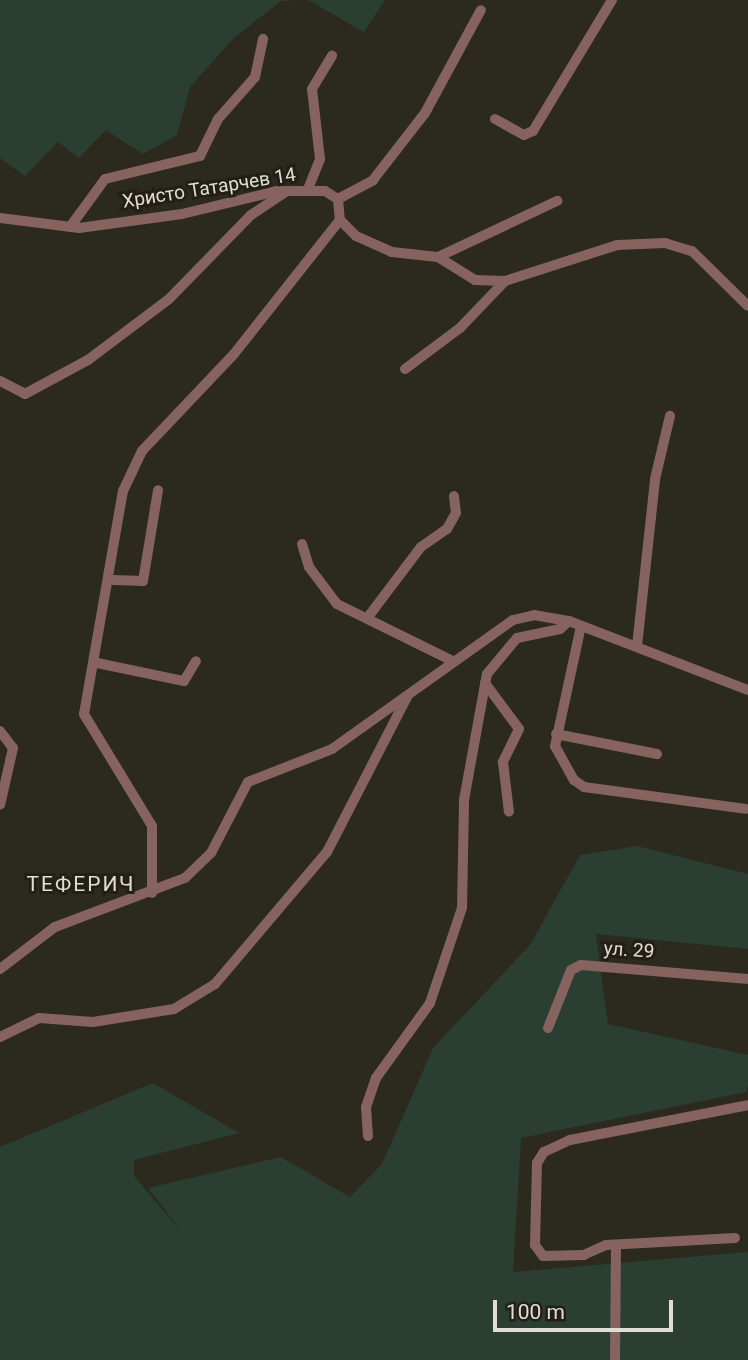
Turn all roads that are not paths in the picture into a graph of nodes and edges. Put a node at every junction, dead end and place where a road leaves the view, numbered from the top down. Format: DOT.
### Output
graph roads {
  1 [pos="612,0"];
  2 [pos="481,10"];
  3 [pos="264,39"];
  4 [pos="332,56"];
  5 [pos="495,119"];
  6 [pos="309,189"];
  7 [pos="287,191"];
  8 [pos="338,199"];
  9 [pos="557,201"];
  10 [pos="0,218"];
  11 [pos="340,220"];
  12 [pos="70,227"];
  13 [pos="438,257"];
  14 [pos="505,281"];
  15 [pos="748,306"];
  16 [pos="405,369"];
  17 [pos="0,381"];
  18 [pos="670,416"];
  19 [pos="158,491"];
  20 [pos="454,496"];
  21 [pos="302,544"];
  22 [pos="113,580"];
  23 [pos="368,617"];
  24 [pos="569,621"];
  25 [pos="581,626"];
  26 [pos="637,646"];
  27 [pos="196,661"];
  28 [pos="453,661"];
  29 [pos="97,663"];
  30 [pos="485,683"];
  31 [pos="748,690"];
  32 [pos="409,693"];
  33 [pos="0,731"];
  34 [pos="556,734"];
  35 [pos="657,754"];
  36 [pos="0,805"];
  37 [pos="746,808"];
  38 [pos="509,811"];
  39 [pos="152,893"];
  40 [pos="0,969"];
  41 [pos="748,979"];
  42 [pos="548,1028"];
  43 [pos="0,1037"];
  44 [pos="748,1105"];
  45 [pos="368,1136"];
  46 [pos="735,1238"];
  47 [pos="616,1244"];
  48 [pos="615,1360"];
  1 -- 5 [label="street"];
  2 -- 8 [label="street"];
  3 -- 12 [label="street"];
  4 -- 6 [label="street"];
  6 -- 7 [label="street, Христо Татарчев 14"];
  6 -- 8 [label="street, Христо Татарчев 14"];
  7 -- 12 [label="street, Христо Татарчев 14"];
  7 -- 17 [label="street"];
  8 -- 11 [label="street"];
  9 -- 13 [label="street"];
  10 -- 12 [label="street, Христо Татарчев 14"];
  11 -- 13 [label="street"];
  11 -- 22 [label="street"];
  13 -- 14 [label="street"];
  14 -- 15 [label="street"];
  14 -- 16 [label="street"];
  18 -- 26 [label="street"];
  19 -- 22 [label="street"];
  20 -- 23 [label="street"];
  21 -- 23 [label="street"];
  22 -- 29 [label="street"];
  23 -- 28 [label="street"];
  24 -- 25 [label="street"];
  24 -- 28 [label="street"];
  24 -- 30 [label="street"];
  25 -- 26 [label="street"];
  25 -- 34 [label="street"];
  26 -- 31 [label="street"];
  27 -- 29 [label="street"];
  28 -- 32 [label="street"];
  29 -- 39 [label="street"];
  30 -- 38 [label="street"];
  30 -- 45 [label="street"];
  32 -- 39 [label="street"];
  32 -- 43 [label="street"];
  33 -- 36 [label="street"];
  34 -- 35 [label="street"];
  34 -- 37 [label="street"];
  39 -- 40 [label="street"];
  41 -- 42 [label="street, ул. 29"];
  44 -- 47 [label="street"];
  46 -- 47 [label="street"];
  47 -- 48 [label="street"];
}
